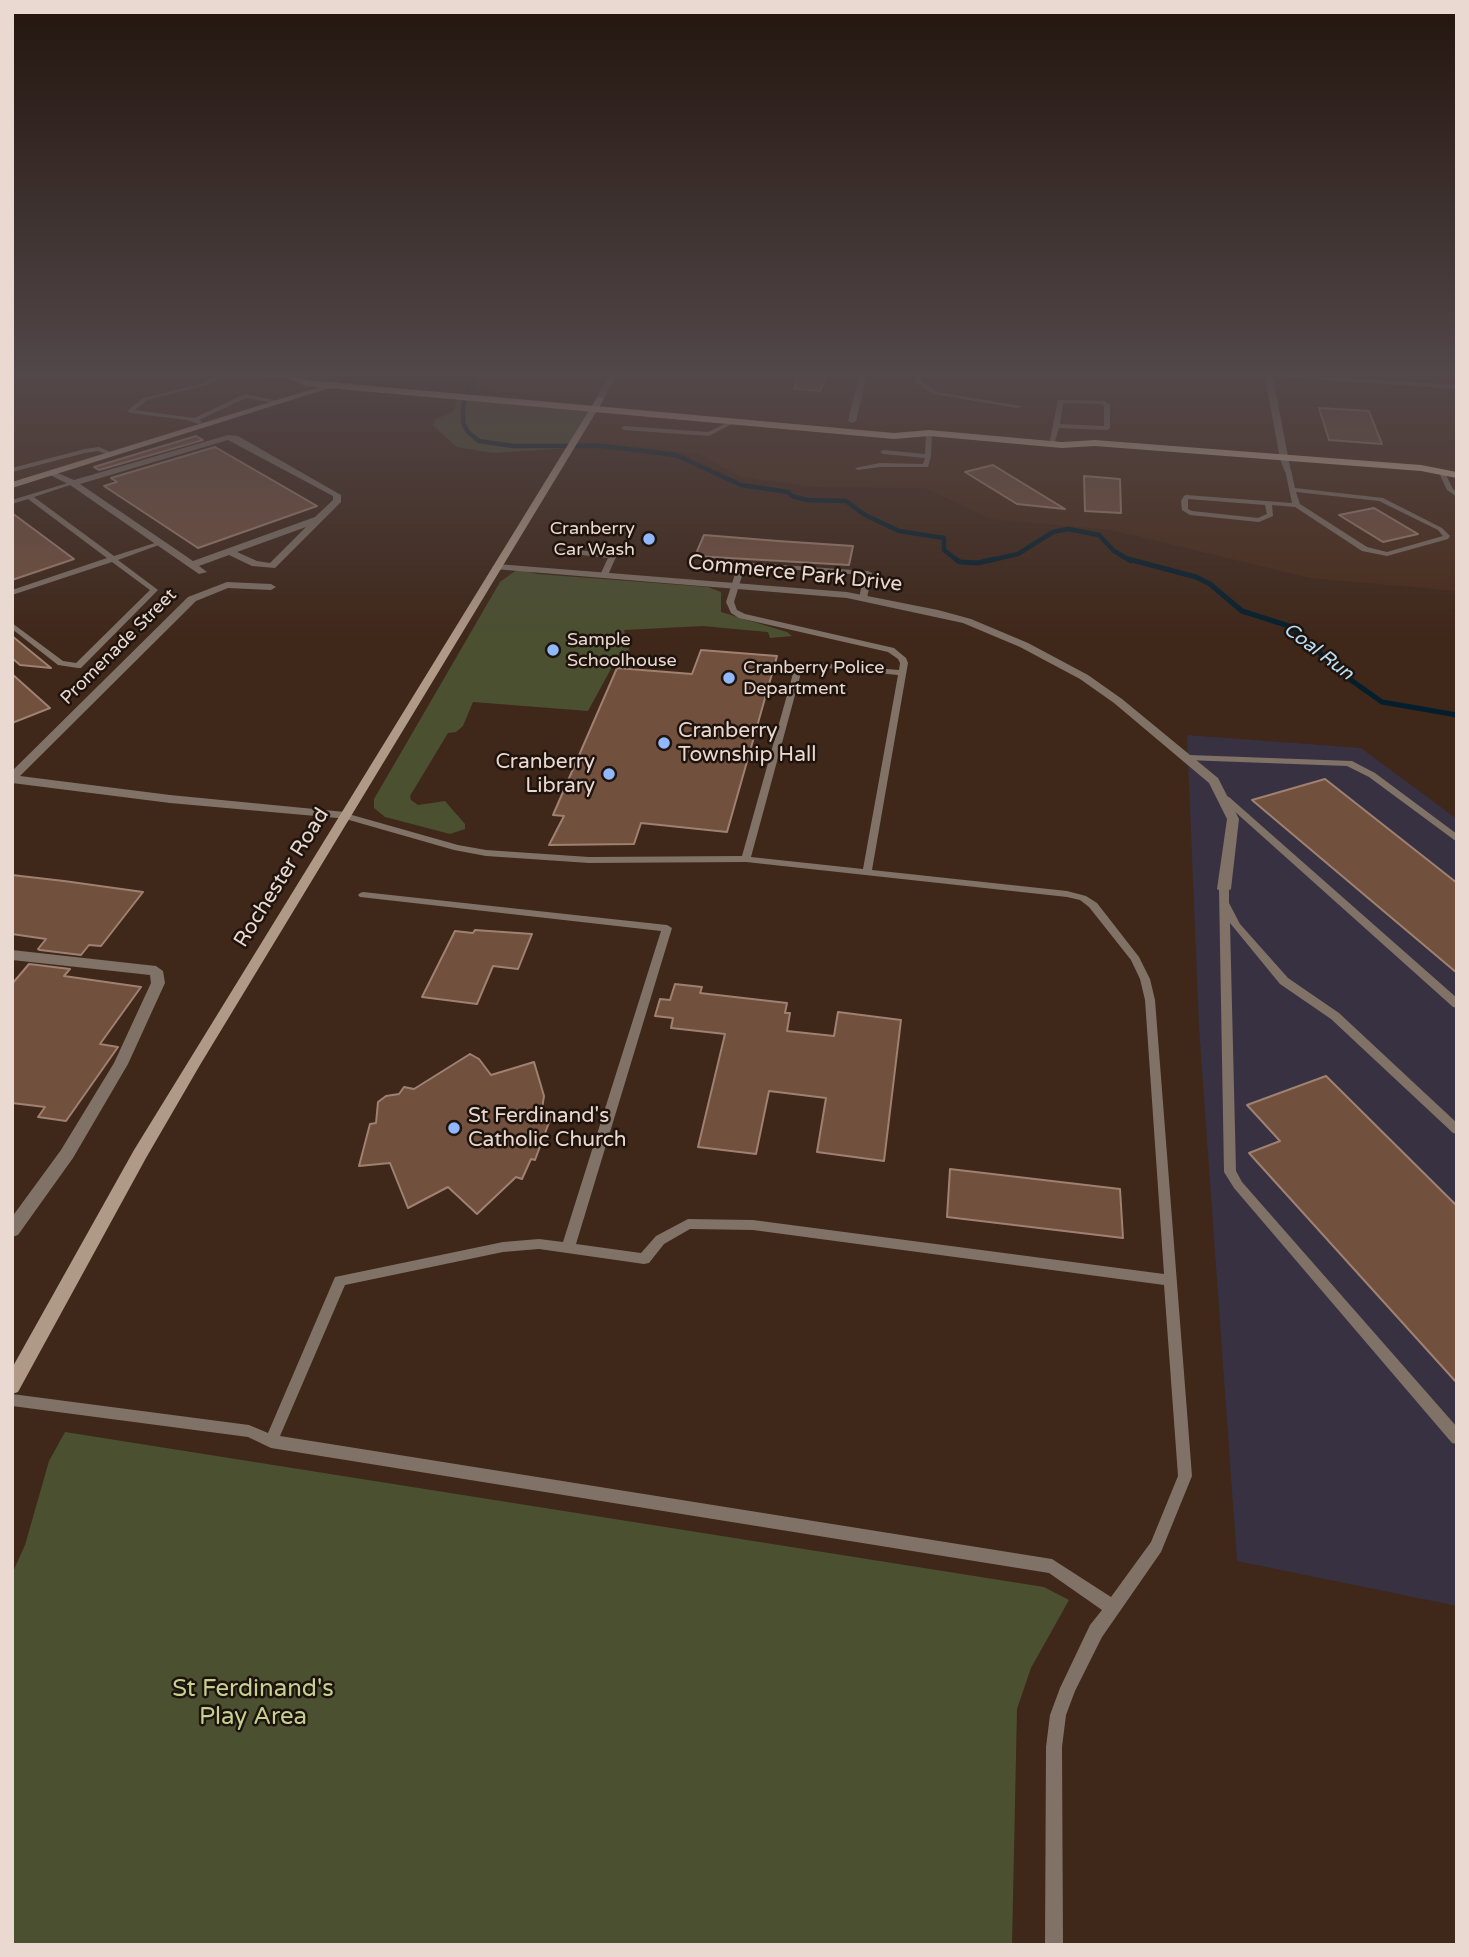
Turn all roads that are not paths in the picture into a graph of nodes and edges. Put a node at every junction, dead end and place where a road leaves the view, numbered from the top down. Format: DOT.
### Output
graph roads {
  1 [pos="38,463"];
  2 [pos="82,463"];
  3 [pos="139,463"];
  4 [pos="280,463"];
  5 [pos="560,463"];
  6 [pos="927,463"];
  7 [pos="1274,463"];
  8 [pos="1286,464"];
  9 [pos="858,468"];
  10 [pos="12,470"];
  11 [pos="50,473"];
  12 [pos="1443,475"];
  13 [pos="1457,475"];
  14 [pos="73,483"];
  15 [pos="12,485"];
  16 [pos="1292,490"];
  17 [pos="1457,495"];
  18 [pos="29,496"];
  19 [pos="12,502"];
  20 [pos="1268,503"];
  21 [pos="1297,505"];
  22 [pos="320,519"];
  23 [pos="160,543"];
  24 [pos="556,550"];
  25 [pos="230,552"];
  26 [pos="112,560"];
  27 [pos="192,565"];
  28 [pos="497,567"];
  29 [pos="202,572"];
  30 [pos="604,575"];
  31 [pos="735,585"];
  32 [pos="271,587"];
  33 [pos="12,593"];
  34 [pos="863,598"];
  35 [pos="12,625"];
  36 [pos="902,673"];
  37 [pos="1189,758"];
  38 [pos="12,778"];
  39 [pos="1226,799"];
  40 [pos="345,816"];
  41 [pos="1457,839"];
  42 [pos="746,859"];
  43 [pos="867,872"];
  44 [pos="1224,889"];
  45 [pos="363,894"];
  46 [pos="12,955"];
  47 [pos="1457,1004"];
  48 [pos="1457,1130"];
  49 [pos="12,1230"];
  50 [pos="568,1248"];
  51 [pos="1171,1280"];
  52 [pos="12,1385"];
  53 [pos="12,1400"];
  54 [pos="1457,1438"];
  55 [pos="271,1441"];
  56 [pos="1113,1608"];
  57 [pos="1054,1945"];
  1 -- 10 [label="lane"];
  2 -- 11 [label="street"];
  3 -- 14 [label="street"];
  4 -- 22 [label="street"];
  5 -- 28 [label="street, Rochester Road"];
  6 -- 9 [label="lane"];
  7 -- 8 [label="main road"];
  8 -- 12 [label="main road"];
  8 -- 16 [label="lane"];
  11 -- 14 [label="street"];
  11 -- 15 [label="street"];
  12 -- 13 [label="main road"];
  12 -- 17 [label="lane"];
  14 -- 18 [label="lane"];
  14 -- 23 [label="street"];
  16 -- 21 [label="lane"];
  16 -- 21 [label="lane"];
  18 -- 19 [label="lane"];
  18 -- 26 [label="lane"];
  20 -- 20 [label="lane"];
  20 -- 21 [label="lane"];
  22 -- 25 [label="street"];
  22 -- 25 [label="street"];
  23 -- 26 [label="lane"];
  23 -- 27 [label="street"];
  24 -- 30 [label="lane"];
  25 -- 27 [label="street"];
  26 -- 33 [label="lane"];
  26 -- 35 [label="lane"];
  27 -- 29 [label="street"];
  28 -- 30 [label="street, Commerce Park Drive"];
  28 -- 40 [label="street, Rochester Road"];
  30 -- 31 [label="street, Commerce Park Drive"];
  31 -- 34 [label="street, Commerce Park Drive"];
  31 -- 34 [label="lane"];
  31 -- 36 [label="lane"];
  32 -- 38 [label="street, Promenade Street"];
  34 -- 37 [label="street, Commerce Park Drive"];
  36 -- 42 [label="lane"];
  36 -- 43 [label="lane"];
  37 -- 39 [label="street, Commerce Park Drive"];
  37 -- 41 [label="lane"];
  38 -- 40 [label="street"];
  39 -- 44 [label="street"];
  39 -- 47 [label="lane"];
  40 -- 42 [label="lane"];
  40 -- 52 [label="street, Rochester Road"];
  42 -- 43 [label="lane"];
  43 -- 51 [label="lane"];
  44 -- 48 [label="lane"];
  44 -- 54 [label="lane"];
  45 -- 50 [label="lane"];
  46 -- 49 [label="street"];
  50 -- 51 [label="lane"];
  50 -- 55 [label="lane"];
  51 -- 56 [label="lane"];
  53 -- 55 [label="lane"];
  55 -- 56 [label="lane"];
  56 -- 57 [label="lane"];
}
